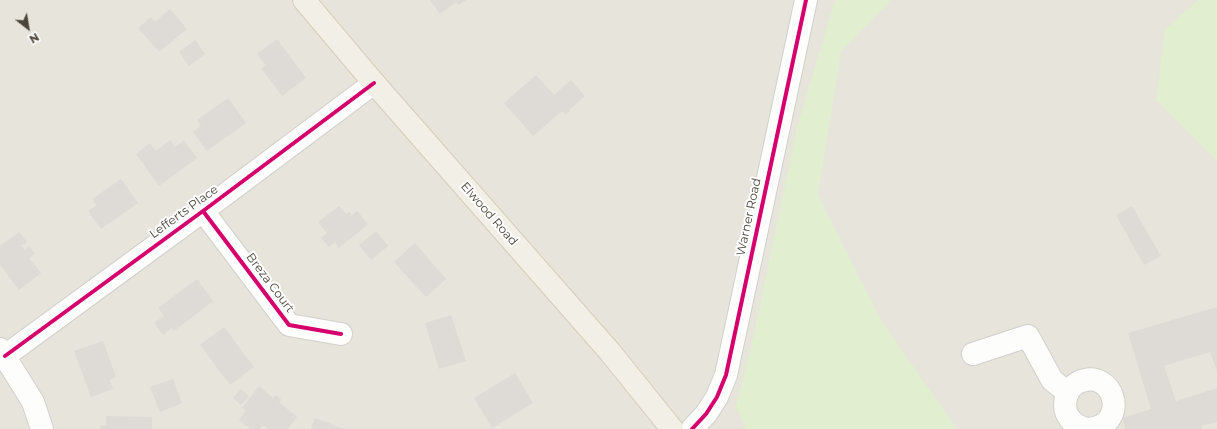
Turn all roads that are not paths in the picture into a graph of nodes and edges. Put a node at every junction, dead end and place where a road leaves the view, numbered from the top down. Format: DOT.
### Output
graph roads {
  1 [pos="304,0"];
  2 [pos="806,0"];
  3 [pos="374,83"];
  4 [pos="203,211"];
  5 [pos="341,334"];
  6 [pos="3,352"];
  7 [pos="973,354"];
  8 [pos="1068,393"];
  9 [pos="42,429"];
  10 [pos="672,429"];
  11 [pos="692,429"];
  12 [pos="1085,429"];
  1 -- 3 [label="main road, Elwood Road"];
  2 -- 11 [label="street, Warner Road"];
  3 -- 4 [label="street, Lefferts Place"];
  3 -- 10 [label="main road, Elwood Road"];
  4 -- 5 [label="street, Breza Court"];
  4 -- 6 [label="street, Lefferts Place"];
  6 -- 9 [label="street"];
  7 -- 8 [label="street"];
  8 -- 12 [label="street"];
  8 -- 12 [label="street"];
}
